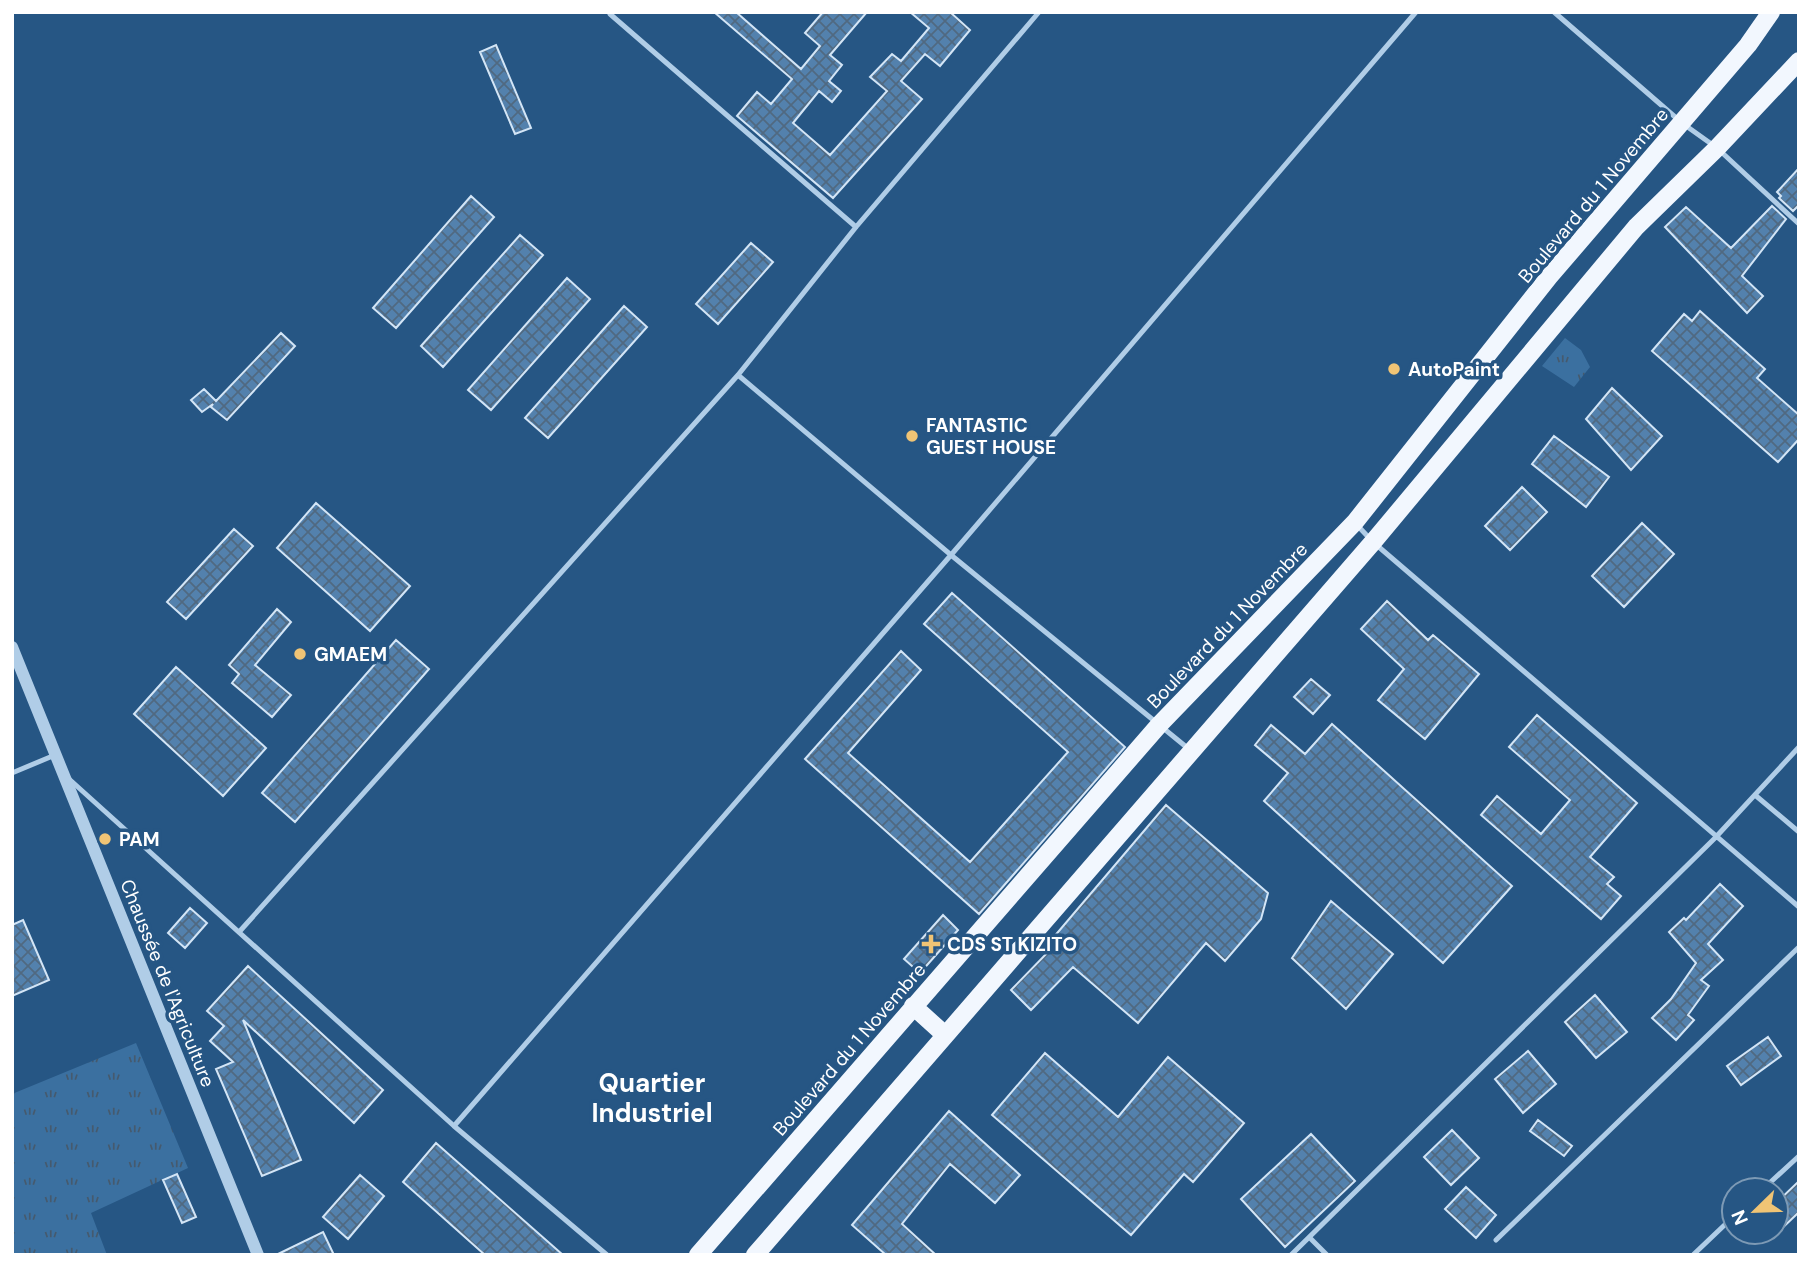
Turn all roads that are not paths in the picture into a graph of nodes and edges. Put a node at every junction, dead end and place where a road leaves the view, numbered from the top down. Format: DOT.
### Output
graph roads {
  1 [pos="1039,12"];
  2 [pos="1416,12"];
  3 [pos="1554,12"];
  4 [pos="1771,12"];
  5 [pos="610,14"];
  6 [pos="1799,61"];
  7 [pos="1682,123"];
  8 [pos="1717,148"];
  9 [pos="1799,224"];
  10 [pos="856,228"];
  11 [pos="1549,278"];
  12 [pos="1575,296"];
  13 [pos="738,374"];
  14 [pos="1355,522"];
  15 [pos="1373,542"];
  16 [pos="951,555"];
  17 [pos="12,647"];
  18 [pos="1159,725"];
  19 [pos="1799,747"];
  20 [pos="1190,750"];
  21 [pos="1792,754"];
  22 [pos="55,755"];
  23 [pos="1799,760"];
  24 [pos="12,773"];
  25 [pos="63,774"];
  26 [pos="1755,795"];
  27 [pos="1799,832"];
  28 [pos="1716,838"];
  29 [pos="1799,907"];
  30 [pos="240,931"];
  31 [pos="1799,947"];
  32 [pos="913,1006"];
  33 [pos="944,1034"];
  34 [pos="454,1126"];
  35 [pos="1799,1156"];
  36 [pos="1777,1176"];
  37 [pos="1720,1229"];
  38 [pos="1310,1238"];
  39 [pos="1496,1240"];
  40 [pos="258,1255"];
  41 [pos="607,1255"];
  42 [pos="698,1255"];
  43 [pos="755,1255"];
  44 [pos="1291,1255"];
  45 [pos="1327,1255"];
  46 [pos="1693,1255"];
  1 -- 10 [label="lane"];
  2 -- 16 [label="lane"];
  3 -- 7 [label="lane"];
  4 -- 7 [label="main road, Boulevard du 1 Novembre"];
  5 -- 10 [label="lane"];
  6 -- 8 [label="main road"];
  7 -- 8 [label="lane"];
  7 -- 11 [label="main road, Boulevard du 1 Novembre"];
  8 -- 9 [label="lane"];
  8 -- 12 [label="main road"];
  10 -- 13 [label="lane"];
  11 -- 12 [label="main road"];
  11 -- 14 [label="main road, Boulevard du 1 Novembre"];
  12 -- 15 [label="main road"];
  13 -- 16 [label="lane"];
  13 -- 30 [label="lane"];
  14 -- 15 [label="lane"];
  14 -- 18 [label="main road, Boulevard du 1 Novembre"];
  15 -- 20 [label="main road"];
  15 -- 28 [label="lane"];
  16 -- 18 [label="lane"];
  16 -- 34 [label="lane"];
  17 -- 22 [label="street, Chaussée de l'Agriculture"];
  18 -- 20 [label="lane"];
  18 -- 32 [label="main road, Boulevard du 1 Novembre"];
  19 -- 21 [label="lane"];
  20 -- 33 [label="main road"];
  21 -- 23 [label="lane"];
  21 -- 26 [label="lane"];
  22 -- 24 [label="lane"];
  22 -- 25 [label="street, Chaussée de l'Agriculture"];
  25 -- 30 [label="lane"];
  25 -- 40 [label="street, Chaussée de l'Agriculture"];
  26 -- 27 [label="lane"];
  26 -- 28 [label="lane"];
  28 -- 29 [label="lane"];
  28 -- 38 [label="lane"];
  30 -- 34 [label="lane"];
  31 -- 39 [label="lane"];
  32 -- 33 [label="main road"];
  32 -- 42 [label="main road, Boulevard du 1 Novembre"];
  33 -- 43 [label="main road"];
  34 -- 41 [label="lane"];
  35 -- 36 [label="lane"];
  37 -- 46 [label="lane"];
  38 -- 44 [label="lane"];
  38 -- 45 [label="lane"];
}
